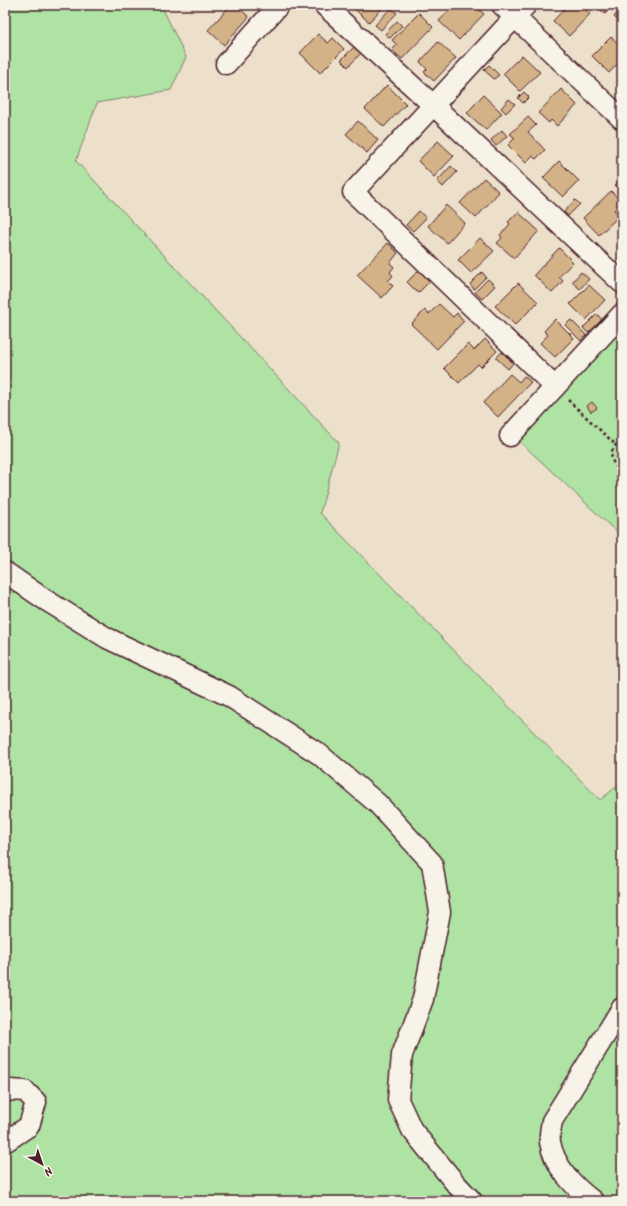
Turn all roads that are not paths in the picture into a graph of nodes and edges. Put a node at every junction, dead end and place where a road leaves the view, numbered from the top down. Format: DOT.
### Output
graph roads {
  1 [pos="279,5"];
  2 [pos="324,5"];
  3 [pos="515,9"];
  4 [pos="226,64"];
  5 [pos="433,105"];
  6 [pos="622,119"];
  7 [pos="622,283"];
  8 [pos="622,314"];
  9 [pos="555,387"];
  10 [pos="510,436"];
  11 [pos="5,572"];
  12 [pos="622,1008"];
  13 [pos="5,1092"];
  14 [pos="5,1142"];
  15 [pos="472,1201"];
  16 [pos="593,1201"];
  1 -- 4 [label="street"];
  2 -- 5 [label="street"];
  3 -- 5 [label="street"];
  3 -- 6 [label="street"];
  5 -- 7 [label="street"];
  5 -- 9 [label="street"];
  8 -- 9 [label="street"];
  9 -- 10 [label="street"];
  11 -- 15 [label="street"];
  12 -- 16 [label="street"];
  13 -- 14 [label="street"];
}
